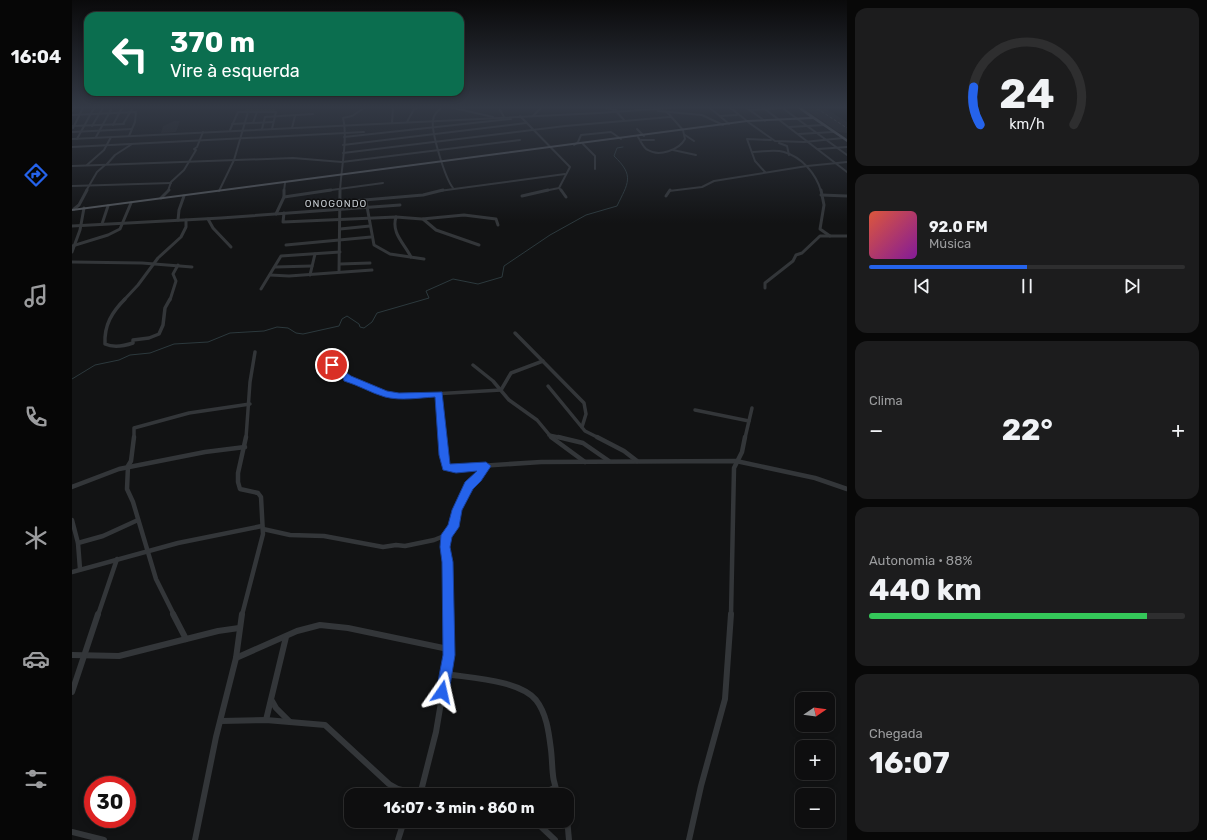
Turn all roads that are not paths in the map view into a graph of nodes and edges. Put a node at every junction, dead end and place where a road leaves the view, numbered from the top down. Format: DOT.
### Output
graph roads {
  1 [pos="116,145"];
  2 [pos="130,145"];
  3 [pos="197,145"];
  4 [pos="238,145"];
  5 [pos="343,145"];
  6 [pos="410,145"];
  7 [pos="438,145"];
  8 [pos="477,145"];
  9 [pos="547,145"];
  10 [pos="572,145"];
  11 [pos="584,145"];
  12 [pos="645,145"];
  13 [pos="679,145"];
  14 [pos="750,145"];
  15 [pos="785,145"];
  16 [pos="812,145"];
  17 [pos="835,145"];
  18 [pos="106,146"];
  19 [pos="72,147"];
  20 [pos="837,147"];
  21 [pos="847,147"];
  22 [pos="550,148"];
  23 [pos="817,149"];
  24 [pos="438,150"];
  25 [pos="672,150"];
  26 [pos="753,152"];
  27 [pos="343,153"];
  28 [pos="789,154"];
  29 [pos="696,155"];
  30 [pos="847,155"];
  31 [pos="234,160"];
  32 [pos="189,161"];
  33 [pos="342,162"];
  34 [pos="847,162"];
  35 [pos="441,163"];
  36 [pos="836,163"];
  37 [pos="106,165"];
  38 [pos="72,166"];
  39 [pos="87,166"];
  40 [pos="807,166"];
  41 [pos="594,168"];
  42 [pos="765,172"];
  43 [pos="847,172"];
  44 [pos="565,174"];
  45 [pos="342,175"];
  46 [pos="171,183"];
  47 [pos="285,183"];
  48 [pos="383,183"];
  49 [pos="90,185"];
  50 [pos="72,186"];
  51 [pos="453,188"];
  52 [pos="559,188"];
  53 [pos="340,190"];
  54 [pos="219,191"];
  55 [pos="821,195"];
  56 [pos="184,196"];
  57 [pos="522,196"];
  58 [pos="666,196"];
  59 [pos="847,196"];
  60 [pos="284,197"];
  61 [pos="566,197"];
  62 [pos="161,198"];
  63 [pos="366,201"];
  64 [pos="341,202"];
  65 [pos="131,203"];
  66 [pos="400,205"];
  67 [pos="108,206"];
  68 [pos="84,208"];
  69 [pos="367,208"];
  70 [pos="73,209"];
  71 [pos="341,210"];
  72 [pos="307,212"];
  73 [pos="276,214"];
  74 [pos="284,214"];
  75 [pos="396,217"];
  76 [pos="368,218"];
  77 [pos="208,219"];
  78 [pos="351,219"];
  79 [pos="422,219"];
  80 [pos="178,220"];
  81 [pos="186,220"];
  82 [pos="341,220"];
  83 [pos="304,221"];
  84 [pos="124,223"];
  85 [pos="102,224"];
  86 [pos="498,224"];
  87 [pos="81,225"];
  88 [pos="72,226"];
  89 [pos="370,226"];
  90 [pos="352,228"];
  91 [pos="340,229"];
  92 [pos="830,236"];
  93 [pos="847,236"];
  94 [pos="371,237"];
  95 [pos="340,240"];
  96 [pos="286,244"];
  97 [pos="73,245"];
  98 [pos="480,245"];
  99 [pos="231,247"];
  100 [pos="72,252"];
  101 [pos="340,252"];
  102 [pos="315,254"];
  103 [pos="410,257"];
  104 [pos="424,259"];
  105 [pos="72,262"];
  106 [pos="370,263"];
  107 [pos="155,264"];
  108 [pos="340,264"];
  109 [pos="178,265"];
  110 [pos="312,266"];
  111 [pos="192,267"];
  112 [pos="275,267"];
  113 [pos="372,270"];
  114 [pos="339,272"];
  115 [pos="270,275"];
  116 [pos="310,275"];
  117 [pos="765,288"];
  118 [pos="261,289"];
  119 [pos="515,333"];
  120 [pos="255,352"];
  121 [pos="325,360"];
  122 [pos="543,361"];
  123 [pos="473,365"];
  124 [pos="548,386"];
  125 [pos="501,390"];
  126 [pos="439,394"];
  127 [pos="250,404"];
  128 [pos="752,408"];
  129 [pos="695,410"];
  130 [pos="749,421"];
  131 [pos="582,427"];
  132 [pos="548,435"];
  133 [pos="245,447"];
  134 [pos="609,461"];
  135 [pos="637,461"];
  136 [pos="736,461"];
  137 [pos="585,462"];
  138 [pos="486,466"];
  139 [pos="129,467"];
  140 [pos="72,488"];
  141 [pos="847,489"];
  142 [pos="72,520"];
  143 [pos="138,520"];
  144 [pos="262,527"];
  145 [pos="447,535"];
  146 [pos="78,543"];
  147 [pos="148,550"];
  148 [pos="117,559"];
  149 [pos="80,569"];
  150 [pos="72,572"];
  151 [pos="239,628"];
  152 [pos="286,637"];
  153 [pos="186,639"];
  154 [pos="448,649"];
  155 [pos="72,655"];
  156 [pos="84,655"];
  157 [pos="236,658"];
  158 [pos="446,674"];
  159 [pos="72,692"];
  160 [pos="272,701"];
  161 [pos="266,720"];
  162 [pos="221,721"];
  163 [pos="291,722"];
  164 [pos="398,788"];
  165 [pos="422,788"];
  166 [pos="554,788"];
  167 [pos="402,828"];
  168 [pos="542,828"];
  169 [pos="568,828"];
  170 [pos="72,832"];
  171 [pos="104,840"];
  172 [pos="195,840"];
  173 [pos="398,840"];
  174 [pos="555,840"];
  175 [pos="569,840"];
  176 [pos="688,840"];
  1 -- 18 [label="street"];
  2 -- 37 [label="street"];
  3 -- 32 [label="street"];
  4 -- 31 [label="street"];
  5 -- 27 [label="street"];
  6 -- 27 [label="street"];
  7 -- 24 [label="street"];
  8 -- 24 [label="street"];
  9 -- 22 [label="street"];
  10 -- 22 [label="main road"];
  11 -- 41 [label="street"];
  12 -- 25 [label="street"];
  13 -- 25 [label="street"];
  14 -- 26 [label="street"];
  15 -- 28 [label="street"];
  16 -- 23 [label="street"];
  17 -- 20 [label="street"];
  18 -- 19 [label="street"];
  18 -- 39 [label="street"];
  20 -- 21 [label="street"];
  20 -- 23 [label="street"];
  20 -- 30 [label="street"];
  22 -- 35 [label="main road"];
  22 -- 44 [label="street"];
  23 -- 36 [label="street"];
  24 -- 33 [label="street"];
  24 -- 35 [label="street"];
  25 -- 29 [label="street"];
  26 -- 28 [label="street"];
  26 -- 42 [label="street"];
  27 -- 33 [label="street"];
  28 -- 40 [label="street"];
  31 -- 32 [label="street"];
  31 -- 33 [label="street"];
  31 -- 54 [label="street"];
  32 -- 37 [label="street"];
  32 -- 46 [label="street"];
  33 -- 45 [label="street"];
  34 -- 36 [label="street"];
  35 -- 45 [label="main road"];
  35 -- 51 [label="street"];
  36 -- 40 [label="street"];
  36 -- 43 [label="street"];
  37 -- 39 [label="street"];
  37 -- 49 [label="street"];
  38 -- 39 [label="street"];
  40 -- 42 [label="street"];
  40 -- 55 [label="street"];
  42 -- 58 [label="street"];
  44 -- 51 [label="street"];
  44 -- 52 [label="street"];
  45 -- 47 [label="main road"];
  45 -- 53 [label="street"];
  46 -- 49 [label="street"];
  46 -- 62 [label="street"];
  47 -- 54 [label="main road"];
  47 -- 60 [label="street"];
  48 -- 53 [label="street"];
  49 -- 50 [label="street"];
  49 -- 70 [label="street"];
  51 -- 63 [label="street"];
  52 -- 57 [label="street"];
  52 -- 61 [label="street"];
  53 -- 60 [label="street"];
  53 -- 64 [label="street"];
  54 -- 56 [label="main road"];
  55 -- 59 [label="street"];
  55 -- 92 [label="street"];
  56 -- 62 [label="main road"];
  56 -- 80 [label="street"];
  60 -- 73 [label="street"];
  62 -- 65 [label="main road"];
  63 -- 64 [label="street"];
  63 -- 69 [label="street"];
  64 -- 71 [label="street"];
  65 -- 67 [label="main road"];
  65 -- 84 [label="street"];
  66 -- 69 [label="street"];
  67 -- 68 [label="main road"];
  67 -- 85 [label="street"];
  68 -- 70 [label="main road"];
  68 -- 87 [label="street"];
  69 -- 71 [label="street"];
  69 -- 76 [label="street"];
  71 -- 72 [label="street"];
  71 -- 82 [label="street"];
  72 -- 74 [label="street"];
  72 -- 83 [label="street"];
  73 -- 74 [label="street"];
  73 -- 77 [label="street"];
  74 -- 83 [label="street"];
  75 -- 76 [label="street"];
  75 -- 79 [label="street"];
  75 -- 103 [label="street"];
  76 -- 78 [label="street"];
  76 -- 89 [label="street"];
  77 -- 81 [label="street"];
  77 -- 99 [label="street"];
  78 -- 82 [label="street"];
  78 -- 90 [label="street"];
  79 -- 86 [label="street"];
  79 -- 98 [label="street"];
  80 -- 81 [label="street"];
  80 -- 84 [label="street"];
  81 -- 107 [label="street"];
  82 -- 83 [label="street"];
  82 -- 91 [label="street"];
  84 -- 85 [label="street"];
  84 -- 97 [label="street"];
  85 -- 87 [label="street"];
  87 -- 88 [label="street"];
  87 -- 97 [label="street"];
  89 -- 90 [label="street"];
  89 -- 94 [label="street"];
  90 -- 91 [label="street"];
  91 -- 95 [label="street"];
  92 -- 93 [label="street"];
  92 -- 117 [label="street"];
  94 -- 95 [label="street"];
  94 -- 103 [label="street"];
  95 -- 96 [label="street"];
  95 -- 101 [label="street"];
  97 -- 100 [label="street"];
  101 -- 102 [label="street"];
  101 -- 108 [label="street"];
  102 -- 110 [label="street"];
  102 -- 112 [label="street"];
  103 -- 104 [label="street"];
  105 -- 107 [label="street"];
  106 -- 108 [label="street"];
  107 -- 109 [label="street"];
  107 -- 109 [label="street"];
  108 -- 114 [label="street"];
  109 -- 111 [label="street"];
  110 -- 112 [label="street"];
  110 -- 116 [label="street"];
  112 -- 115 [label="street"];
  113 -- 114 [label="street"];
  114 -- 116 [label="street"];
  115 -- 116 [label="street"];
  115 -- 118 [label="street"];
  119 -- 122 [label="street"];
  120 -- 127 [label="street"];
  121 -- 126 [label="street"];
  122 -- 125 [label="street"];
  122 -- 131 [label="street"];
  123 -- 125 [label="street"];
  124 -- 131 [label="street"];
  125 -- 126 [label="street"];
  125 -- 132 [label="street"];
  126 -- 138 [label="street"];
  127 -- 133 [label="street"];
  127 -- 139 [label="street"];
  128 -- 130 [label="street"];
  129 -- 130 [label="street"];
  130 -- 136 [label="street"];
  131 -- 135 [label="street"];
  132 -- 134 [label="street"];
  132 -- 137 [label="street"];
  133 -- 139 [label="street"];
  133 -- 144 [label="street"];
  134 -- 135 [label="street"];
  134 -- 137 [label="street"];
  135 -- 136 [label="street"];
  136 -- 141 [label="street"];
  136 -- 176 [label="street"];
  137 -- 138 [label="street"];
  138 -- 145 [label="street"];
  139 -- 140 [label="street"];
  139 -- 143 [label="street"];
  142 -- 146 [label="street"];
  143 -- 146 [label="street"];
  143 -- 147 [label="street"];
  144 -- 145 [label="street"];
  144 -- 147 [label="street"];
  144 -- 151 [label="street"];
  145 -- 154 [label="street"];
  146 -- 149 [label="street"];
  147 -- 148 [label="street"];
  147 -- 153 [label="street"];
  148 -- 149 [label="street"];
  148 -- 156 [label="street"];
  149 -- 150 [label="street"];
  151 -- 153 [label="street"];
  151 -- 157 [label="street"];
  152 -- 154 [label="street"];
  152 -- 157 [label="street"];
  152 -- 160 [label="street"];
  153 -- 156 [label="street"];
  154 -- 158 [label="street"];
  155 -- 156 [label="street"];
  156 -- 159 [label="street"];
  157 -- 162 [label="street"];
  158 -- 165 [label="street"];
  158 -- 166 [label="street"];
  160 -- 161 [label="street"];
  160 -- 163 [label="street"];
  161 -- 162 [label="street"];
  161 -- 163 [label="street"];
  162 -- 172 [label="street"];
  163 -- 164 [label="street"];
  167 -- 173 [label="street"];
  168 -- 174 [label="street"];
  169 -- 175 [label="street"];
  170 -- 171 [label="street"];
}
